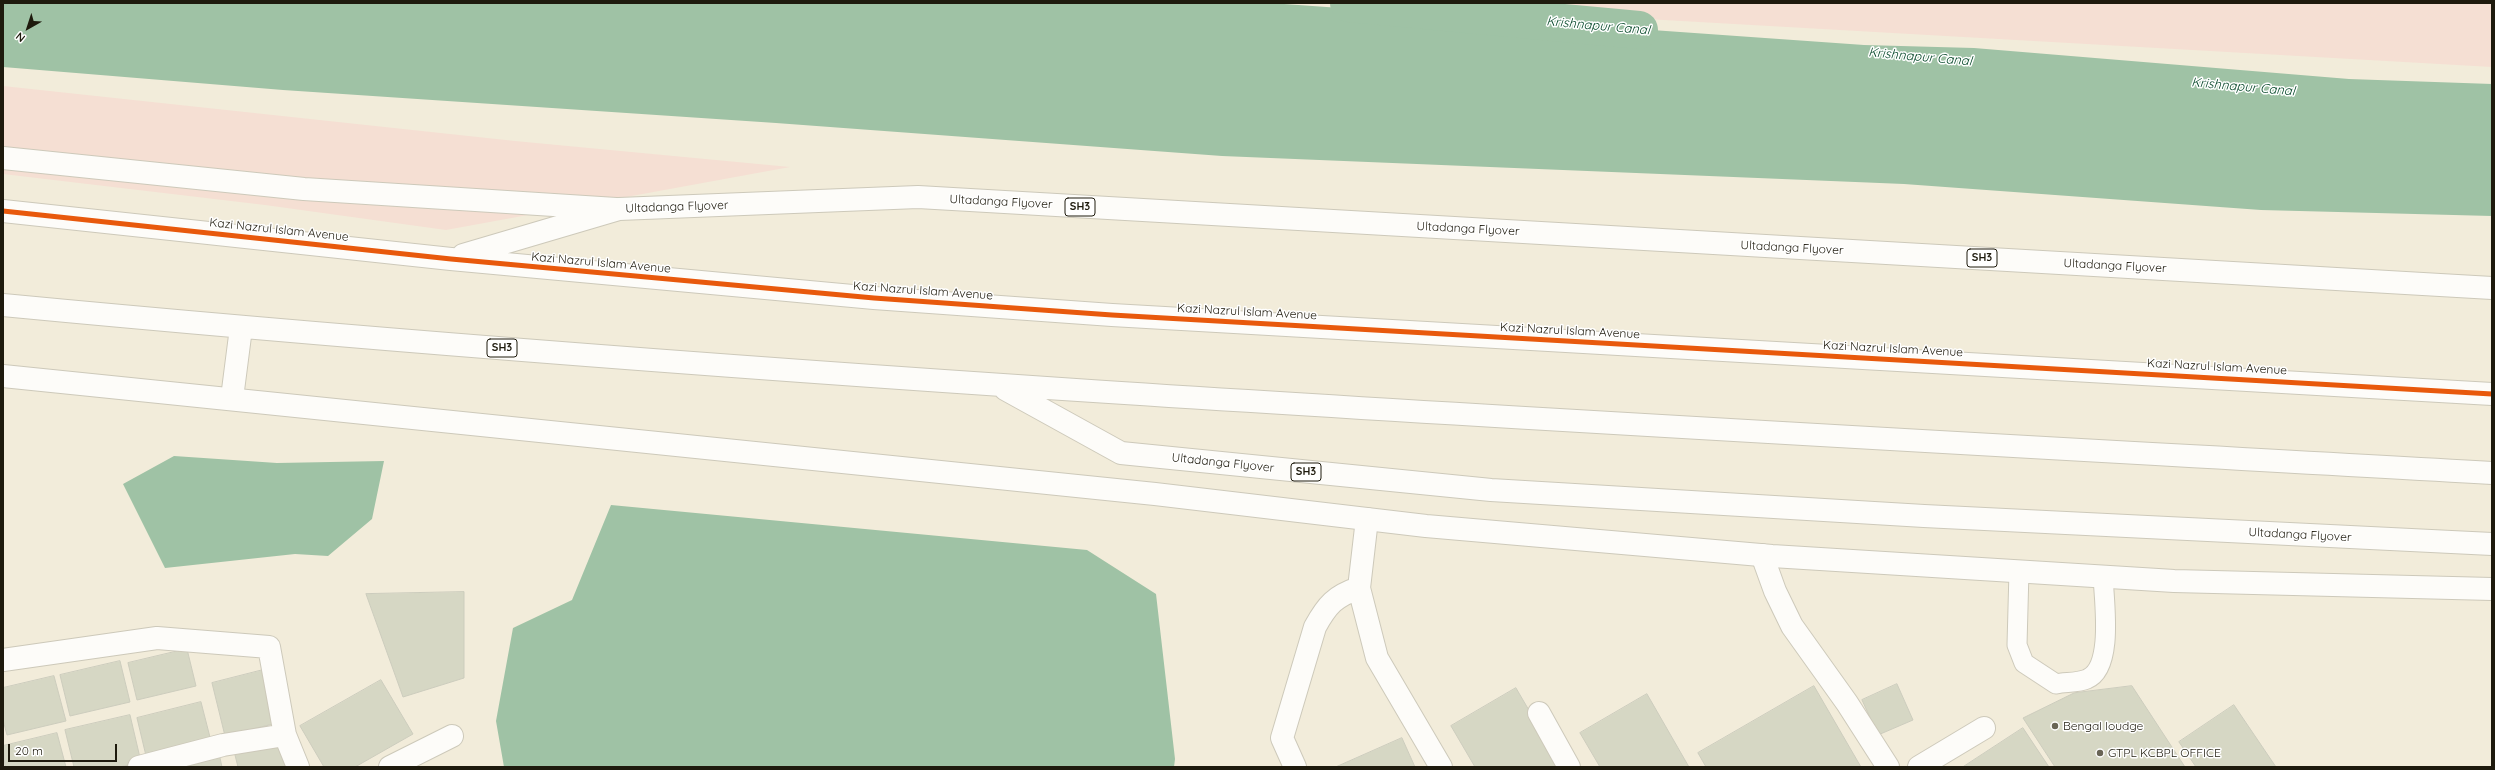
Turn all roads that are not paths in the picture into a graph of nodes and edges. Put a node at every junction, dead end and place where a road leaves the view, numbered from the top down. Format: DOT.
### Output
graph roads {
  1 [pos="3,158"];
  2 [pos="619,209"];
  3 [pos="3,211"];
  4 [pos="451,259"];
  5 [pos="2492,288"];
  6 [pos="3,305"];
  7 [pos="241,328"];
  8 [pos="3,376"];
  9 [pos="1001,386"];
  10 [pos="2492,394"];
  11 [pos="232,398"];
  12 [pos="2492,473"];
  13 [pos="1367,519"];
  14 [pos="2492,544"];
  15 [pos="1762,555"];
  16 [pos="2019,571"];
  17 [pos="2103,576"];
  18 [pos="1359,588"];
  19 [pos="2492,589"];
  20 [pos="3,660"];
  21 [pos="1539,714"];
  22 [pos="1984,728"];
  23 [pos="285,735"];
  24 [pos="452,736"];
  25 [pos="139,767"];
  26 [pos="298,767"];
  27 [pos="390,767"];
  28 [pos="1295,767"];
  29 [pos="1441,767"];
  30 [pos="1569,767"];
  31 [pos="1888,767"];
  32 [pos="1919,767"];
  1 -- 2 [label="main road"];
  2 -- 4 [label="main road, Ultadanga Flyover / SH3"];
  2 -- 5 [label="main road, Ultadanga Flyover / SH3"];
  3 -- 4 [label="main road, Kazi Nazrul Islam Avenue / SH3"];
  4 -- 10 [label="main road, Kazi Nazrul Islam Avenue"];
  6 -- 7 [label="main road, SH3"];
  7 -- 9 [label="main road, SH3"];
  7 -- 11 [label="main road"];
  8 -- 11 [label="main road"];
  9 -- 12 [label="main road"];
  9 -- 14 [label="main road, Ultadanga Flyover / SH3"];
  11 -- 13 [label="main road"];
  13 -- 15 [label="main road"];
  13 -- 18 [label="main road"];
  15 -- 16 [label="main road"];
  15 -- 31 [label="main road"];
  16 -- 17 [label="main road"];
  16 -- 17 [label="lane"];
  17 -- 19 [label="main road"];
  18 -- 28 [label="main road"];
  18 -- 29 [label="main road"];
  20 -- 23 [label="main road"];
  21 -- 30 [label="main road"];
  22 -- 32 [label="main road"];
  23 -- 25 [label="main road"];
  23 -- 26 [label="main road"];
  24 -- 27 [label="main road"];
}
